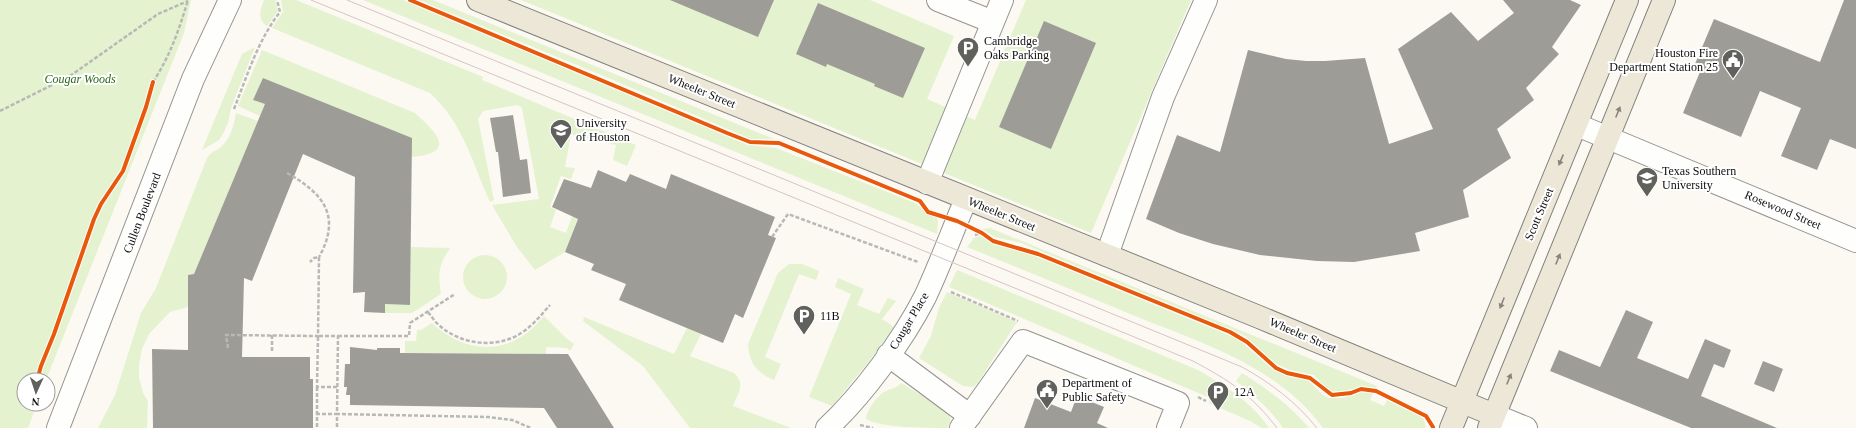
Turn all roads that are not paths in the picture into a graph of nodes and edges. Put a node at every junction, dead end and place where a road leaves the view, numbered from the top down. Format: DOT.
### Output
graph roads {
  1 [pos="230,0"];
  2 [pos="478,0"];
  3 [pos="938,0"];
  4 [pos="1002,0"];
  5 [pos="1206,0"];
  6 [pos="1627,0"];
  7 [pos="1664,0"];
  8 [pos="993,22"];
  9 [pos="1608,49"];
  10 [pos="1638,62"];
  11 [pos="1577,124"];
  12 [pos="1607,138"];
  13 [pos="927,183"];
  14 [pos="966,199"];
  15 [pos="1856,241"];
  16 [pos="1107,255"];
  17 [pos="888,355"];
  18 [pos="1462,401"];
  19 [pos="1491,421"];
  20 [pos="965,422"];
  21 [pos="58,428"];
  22 [pos="827,428"];
  23 [pos="1168,428"];
  24 [pos="1451,428"];
  25 [pos="1526,428"];
  1 -- 21 [label="street, Cullen Boulevard"];
  2 -- 13 [label="main road, Wheeler Street"];
  3 -- 8 [label="street"];
  4 -- 8 [label="street"];
  5 -- 16 [label="street"];
  6 -- 9 [label="main road, Scott Street"];
  7 -- 10 [label="main road"];
  8 -- 13 [label="street"];
  9 -- 10 [label="main road"];
  9 -- 11 [label="main road, Scott Street"];
  12 -- 10 [label="main road, one-way"];
  11 -- 12 [label="street, Rosewood Street"];
  11 -- 18 [label="main road, Scott Street, one-way"];
  12 -- 15 [label="street, Rosewood Street"];
  19 -- 12 [label="main road, one-way"];
  13 -- 14 [label="main road, Wheeler Street"];
  14 -- 16 [label="main road, Wheeler Street"];
  14 -- 17 [label="street, Cougar Place"];
  16 -- 18 [label="main road, Wheeler Street"];
  17 -- 20 [label="street"];
  17 -- 22 [label="street, Cougar Place"];
  18 -- 19 [label="main road, Wheeler Street"];
  18 -- 24 [label="main road, Scott Street"];
  19 -- 25 [label="street, Wheeler Street"];
  20 -- 23 [label="street"];
}
